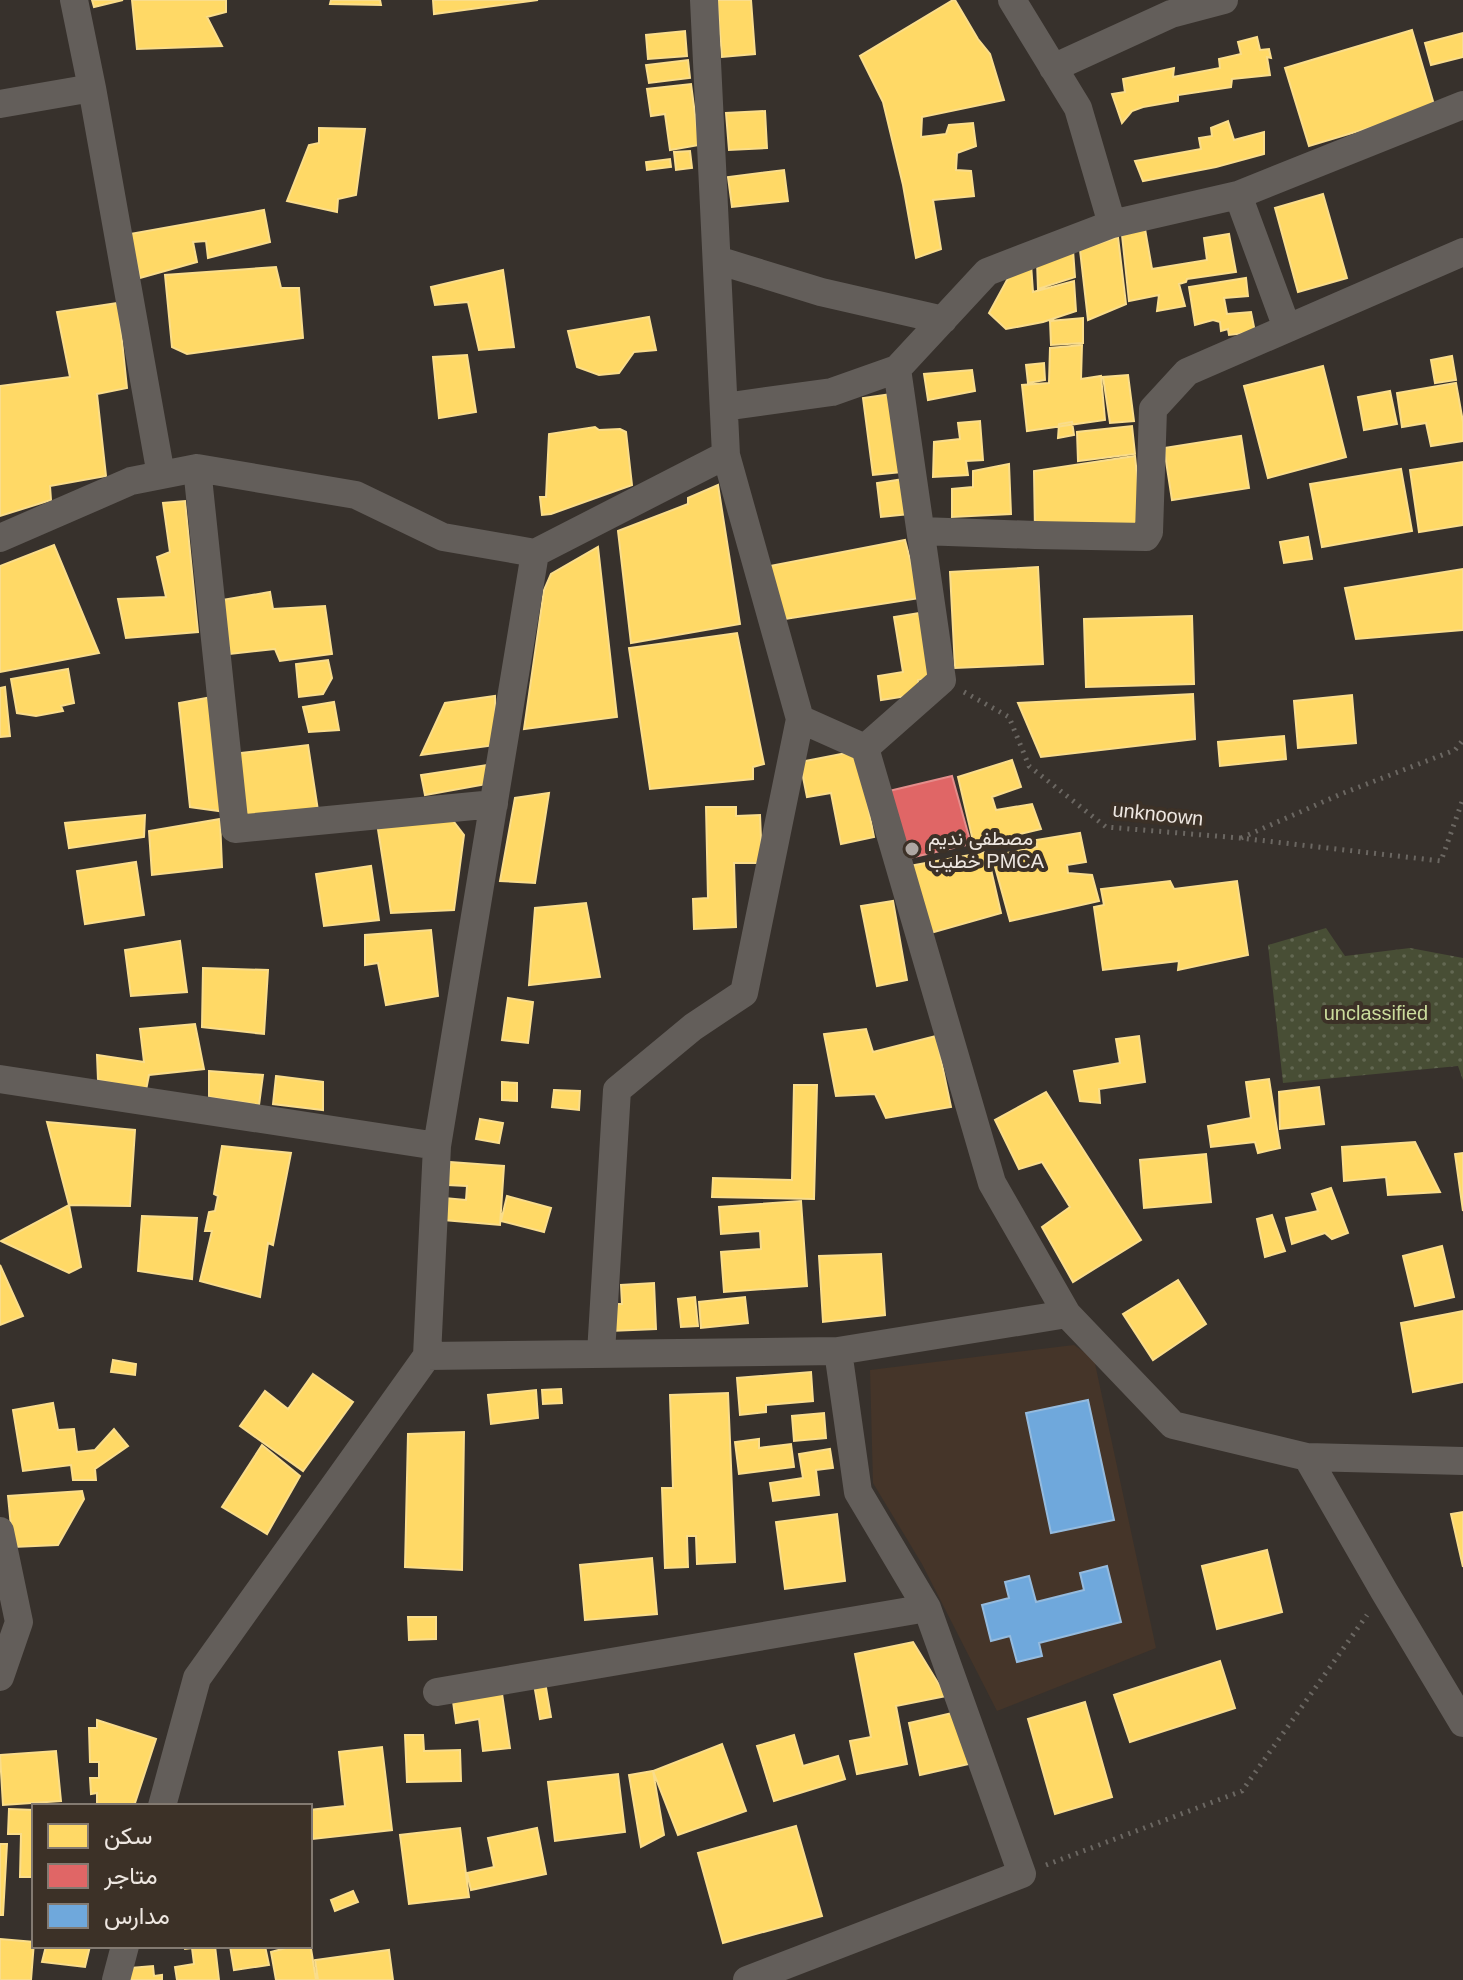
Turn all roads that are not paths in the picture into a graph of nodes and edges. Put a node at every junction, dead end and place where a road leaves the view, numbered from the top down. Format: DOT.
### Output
graph roads {
  1 [pos="74,0"];
  2 [pos="704,0"];
  3 [pos="1012,0"];
  4 [pos="1224,0"];
  5 [pos="1053,68"];
  6 [pos="92,88"];
  7 [pos="0,104"];
  8 [pos="1463,105"];
  9 [pos="1238,195"];
  10 [pos="1112,224"];
  11 [pos="1463,252"];
  12 [pos="717,260"];
  13 [pos="943,320"];
  14 [pos="1287,328"];
  15 [pos="897,369"];
  16 [pos="724,407"];
  17 [pos="726,455"];
  18 [pos="197,468"];
  19 [pos="161,475"];
  20 [pos="921,531"];
  21 [pos="0,538"];
  22 [pos="535,553"];
  23 [pos="800,719"];
  24 [pos="865,748"];
  25 [pos="494,804"];
  26 [pos="0,1079"];
  27 [pos="437,1146"];
  28 [pos="1067,1314"];
  29 [pos="838,1351"];
  30 [pos="601,1353"];
  31 [pos="427,1356"];
  32 [pos="1307,1457"];
  33 [pos="1463,1461"];
  34 [pos="0,1531"];
  35 [pos="927,1608"];
  36 [pos="0,1677"];
  37 [pos="437,1692"];
  38 [pos="1463,1723"];
  39 [pos="163,1804"];
  40 [pos="124,1948"];
  41 [pos="116,1980"];
  42 [pos="747,1980"];
  1 -- 6 [label="street"];
  2 -- 12 [label="street"];
  3 -- 5 [label="street"];
  4 -- 5 [label="street"];
  5 -- 10 [label="street"];
  6 -- 7 [label="street"];
  6 -- 19 [label="street"];
  8 -- 9 [label="street"];
  9 -- 10 [label="street"];
  9 -- 14 [label="street"];
  10 -- 13 [label="street"];
  11 -- 14 [label="street"];
  12 -- 13 [label="street"];
  12 -- 16 [label="street"];
  13 -- 15 [label="street"];
  14 -- 20 [label="street"];
  15 -- 16 [label="street"];
  15 -- 20 [label="street"];
  16 -- 17 [label="street"];
  17 -- 22 [label="street"];
  17 -- 23 [label="street"];
  18 -- 19 [label="street"];
  18 -- 22 [label="street"];
  18 -- 25 [label="street"];
  19 -- 21 [label="street"];
  20 -- 24 [label="street"];
  22 -- 25 [label="street"];
  23 -- 24 [label="street"];
  23 -- 30 [label="street"];
  24 -- 28 [label="street"];
  25 -- 27 [label="street"];
  26 -- 27 [label="street"];
  27 -- 31 [label="street"];
  28 -- 29 [label="street"];
  28 -- 32 [label="street"];
  29 -- 30 [label="street"];
  29 -- 35 [label="street"];
  30 -- 31 [label="street"];
  31 -- 39 [label="street"];
  32 -- 33 [label="street"];
  32 -- 38 [label="street"];
  34 -- 36 [label="street"];
  35 -- 37 [label="street"];
  35 -- 42 [label="street"];
  40 -- 41 [label="street"];
}
